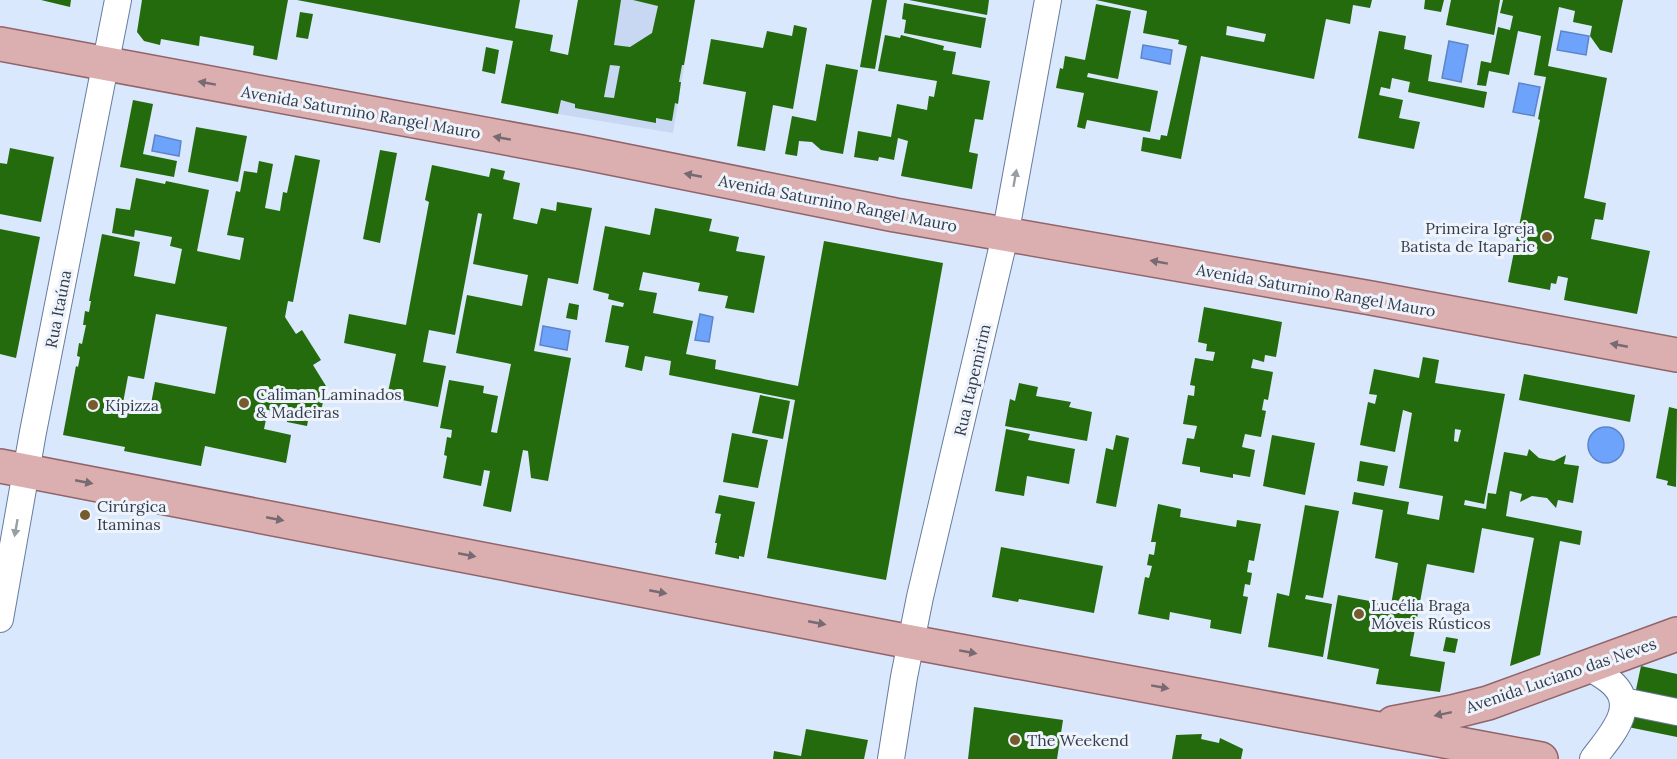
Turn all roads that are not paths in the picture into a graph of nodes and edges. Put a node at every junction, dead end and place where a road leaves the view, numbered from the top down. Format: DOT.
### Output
graph roads {
  1 [pos="118,0"];
  2 [pos="1048,0"];
  3 [pos="0,44"];
  4 [pos="106,65"];
  5 [pos="1005,236"];
  6 [pos="1677,356"];
  7 [pos="13,468"];
  8 [pos="0,620"];
  9 [pos="1677,634"];
  10 [pos="911,642"];
  11 [pos="1587,666"];
  12 [pos="1623,701"];
  13 [pos="1677,712"];
  14 [pos="1374,727"];
  15 [pos="891,759"];
  16 [pos="1541,759"];
  17 [pos="1593,759"];
  1 -- 4 [label="street, Rua Itaúna"];
  5 -- 2 [label="street, Rua Itapemirim, one-way"];
  3 -- 4 [label="main road, Avenida Saturnino Rangel Mauro"];
  5 -- 4 [label="main road, Avenida Saturnino Rangel Mauro, one-way"];
  4 -- 7 [label="street, Rua Itaúna"];
  6 -- 5 [label="main road, Avenida Saturnino Rangel Mauro, one-way"];
  5 -- 10 [label="street, Rua Itapemirim"];
  7 -- 8 [label="street, Rua Itaúna, one-way"];
  7 -- 10 [label="main road, one-way"];
  9 -- 11 [label="main road, Avenida Luciano das Neves"];
  10 -- 14 [label="main road, one-way"];
  10 -- 15 [label="street, Rua Itapemirim"];
  11 -- 12 [label="street"];
  11 -- 14 [label="main road, Avenida Luciano das Neves, one-way"];
  12 -- 13 [label="street"];
  12 -- 17 [label="street"];
  14 -- 16 [label="main road"];
}
